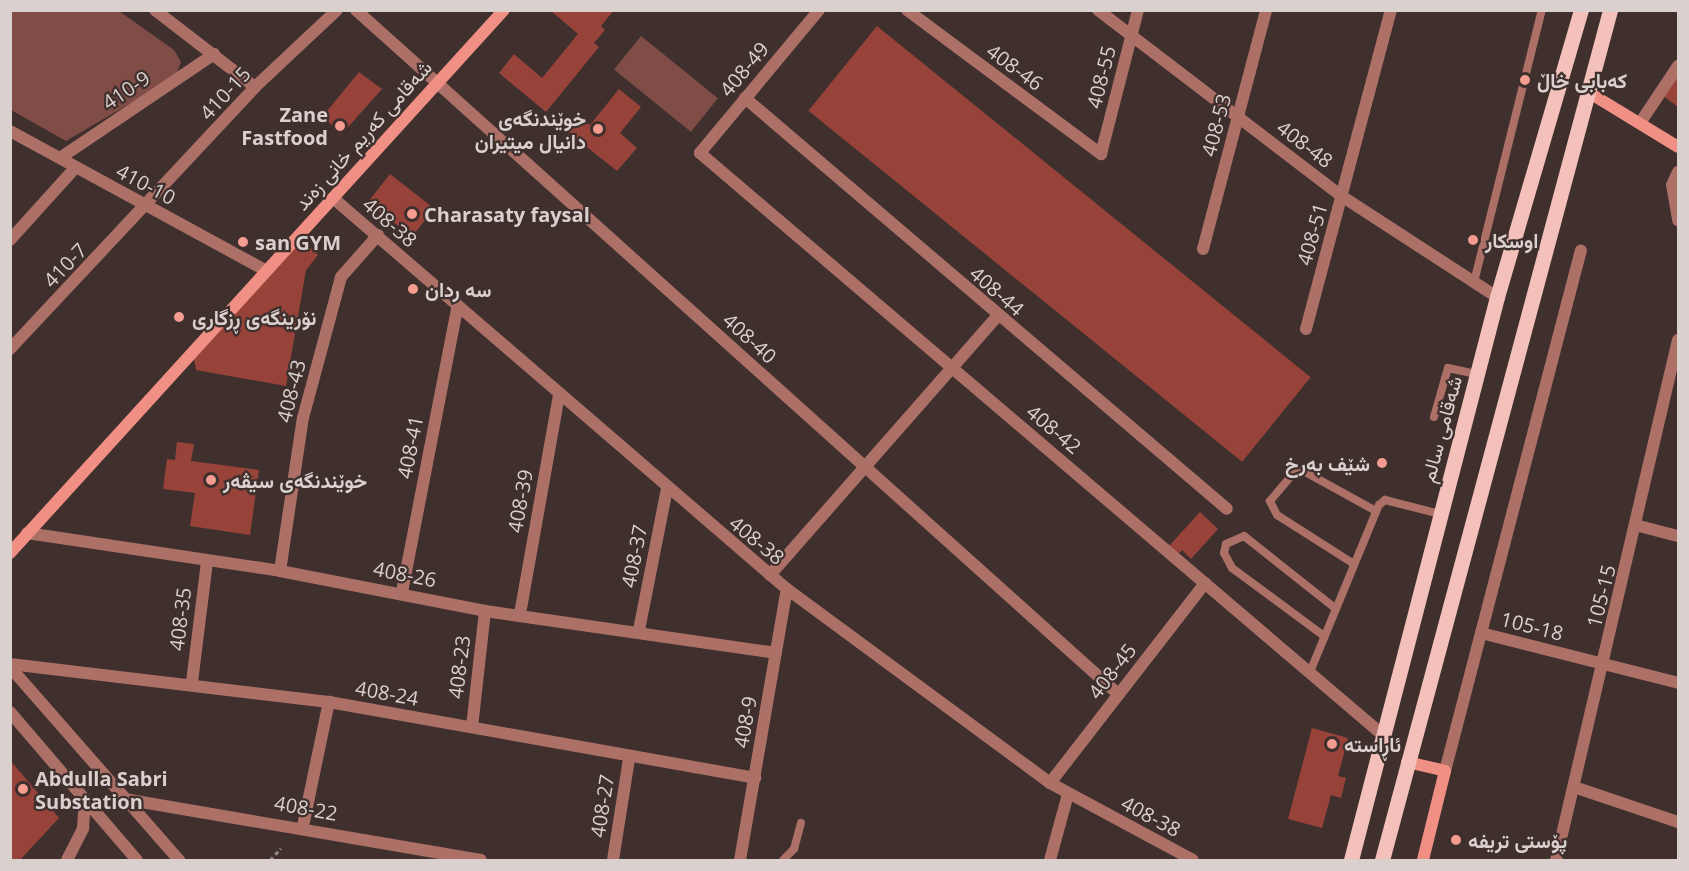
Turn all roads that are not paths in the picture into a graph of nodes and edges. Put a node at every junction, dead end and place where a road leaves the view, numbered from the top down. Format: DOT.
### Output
graph roads {
  1 [pos="155,10"];
  2 [pos="337,10"];
  3 [pos="356,10"];
  4 [pos="504,10"];
  5 [pos="819,10"];
  6 [pos="907,10"];
  7 [pos="1098,10"];
  8 [pos="1138,10"];
  9 [pos="1266,10"];
  10 [pos="1391,10"];
  11 [pos="1542,10"];
  12 [pos="1581,10"];
  13 [pos="1610,10"];
  14 [pos="172,15"];
  15 [pos="1131,36"];
  16 [pos="214,54"];
  17 [pos="1678,66"];
  18 [pos="437,84"];
  19 [pos="255,87"];
  20 [pos="1588,92"];
  21 [pos="745,98"];
  22 [pos="1239,118"];
  23 [pos="1640,123"];
  24 [pos="10,131"];
  25 [pos="1678,147"];
  26 [pos="700,153"];
  27 [pos="1101,154"];
  28 [pos="60,158"];
  29 [pos="75,168"];
  30 [pos="1678,172"];
  31 [pos="1342,197"];
  32 [pos="333,198"];
  33 [pos="147,207"];
  34 [pos="1678,220"];
  35 [pos="378,235"];
  36 [pos="10,240"];
  37 [pos="1203,249"];
  38 [pos="1581,250"];
  39 [pos="265,270"];
  40 [pos="1473,282"];
  41 [pos="1497,297"];
  42 [pos="457,309"];
  43 [pos="997,317"];
  44 [pos="1306,329"];
  45 [pos="1678,340"];
  46 [pos="10,350"];
  47 [pos="951,367"];
  48 [pos="1477,374"];
  49 [pos="559,396"];
  50 [pos="1673,399"];
  51 [pos="1434,417"];
  52 [pos="866,467"];
  53 [pos="667,489"];
  54 [pos="1227,509"];
  55 [pos="1376,511"];
  56 [pos="1440,514"];
  57 [pos="1639,526"];
  58 [pos="27,533"];
  59 [pos="1678,536"];
  60 [pos="10,553"];
  61 [pos="207,561"];
  62 [pos="1354,564"];
  63 [pos="280,571"];
  64 [pos="770,575"];
  65 [pos="1205,583"];
  66 [pos="787,589"];
  67 [pos="402,592"];
  68 [pos="1336,609"];
  69 [pos="485,611"];
  70 [pos="520,614"];
  71 [pos="639,630"];
  72 [pos="1480,633"];
  73 [pos="1324,636"];
  74 [pos="776,653"];
  75 [pos="10,665"];
  76 [pos="1605,665"];
  77 [pos="1310,672"];
  78 [pos="192,682"];
  79 [pos="1678,683"];
  80 [pos="1118,694"];
  81 [pos="329,702"];
  82 [pos="10,712"];
  83 [pos="472,727"];
  84 [pos="1383,735"];
  85 [pos="629,759"];
  86 [pos="1407,762"];
  87 [pos="1445,771"];
  88 [pos="755,778"];
  89 [pos="1050,783"];
  90 [pos="1574,787"];
  91 [pos="1068,794"];
  92 [pos="124,799"];
  93 [pos="85,802"];
  94 [pos="1678,822"];
  95 [pos="801,823"];
  96 [pos="303,826"];
  97 [pos="1187,859"];
  98 [pos="742,860"];
  99 [pos="67,861"];
  100 [pos="137,861"];
  101 [pos="179,861"];
  102 [pos="481,861"];
  103 [pos="613,861"];
  104 [pos="783,861"];
  105 [pos="1050,861"];
  106 [pos="1351,861"];
  107 [pos="1382,861"];
  108 [pos="1423,861"];
  109 [pos="1556,861"];
  1 -- 14 [label="street"];
  2 -- 19 [label="street, 410-15"];
  3 -- 18 [label="street, 408-40"];
  4 -- 18 [label="street, شەقامی کەریم خانی زەند"];
  5 -- 21 [label="street, 408-49"];
  6 -- 27 [label="street, 408-46"];
  7 -- 15 [label="street, 408-48"];
  8 -- 15 [label="street, 408-55"];
  9 -- 22 [label="street, 408-53"];
  10 -- 31 [label="street, 408-51"];
  11 -- 40 [label="lane"];
  12 -- 41 [label="main road, شەقامی سالم"];
  13 -- 20 [label="main road"];
  14 -- 16 [label="street"];
  15 -- 22 [label="street, 408-48"];
  15 -- 27 [label="street, 408-55"];
  16 -- 19 [label="street"];
  16 -- 28 [label="street, 410-9"];
  17 -- 23 [label="street"];
  18 -- 32 [label="street, شەقامی کەریم خانی زەند"];
  18 -- 52 [label="street, 408-40"];
  19 -- 33 [label="street, 410-15"];
  20 -- 23 [label="street"];
  20 -- 86 [label="main road"];
  21 -- 26 [label="street, 408-49"];
  21 -- 43 [label="street, 408-44"];
  22 -- 31 [label="street, 408-48"];
  22 -- 37 [label="street, 408-53"];
  23 -- 25 [label="street"];
  24 -- 28 [label="street, 410-10"];
  26 -- 47 [label="street, 408-42"];
  28 -- 29 [label="street, 410-10"];
  29 -- 33 [label="street, 410-10"];
  29 -- 36 [label="street"];
  30 -- 34 [label="street"];
  31 -- 40 [label="street, 408-48"];
  31 -- 44 [label="street, 408-51"];
  32 -- 35 [label="street, 408-38"];
  32 -- 39 [label="street, شەقامی کەریم خانی زەند"];
  33 -- 39 [label="street, 410-10"];
  33 -- 46 [label="street, 410-7"];
  35 -- 42 [label="street, 408-38"];
  35 -- 63 [label="street, 408-43"];
  38 -- 72 [label="street"];
  39 -- 58 [label="street, شەقامی کەریم خانی زەند"];
  40 -- 41 [label="street, 408-48"];
  41 -- 48 [label="main road, شەقامی سالم"];
  42 -- 49 [label="street, 408-38"];
  42 -- 67 [label="street, 408-41"];
  43 -- 47 [label="street"];
  43 -- 54 [label="street, 408-44"];
  45 -- 50 [label="street, 105-15"];
  47 -- 52 [label="street"];
  47 -- 65 [label="street, 408-42"];
  48 -- 51 [label="lane"];
  48 -- 56 [label="main road, شەقامی سالم"];
  49 -- 53 [label="street, 408-38"];
  49 -- 70 [label="street, 408-39"];
  50 -- 57 [label="street, 105-15"];
  52 -- 64 [label="street"];
  52 -- 80 [label="street, 408-40"];
  53 -- 64 [label="street, 408-38"];
  53 -- 71 [label="street, 408-37"];
  55 -- 56 [label="lane"];
  55 -- 62 [label="lane"];
  55 -- 62 [label="lane"];
  56 -- 84 [label="main road, شەقامی سالم"];
  57 -- 59 [label="street"];
  57 -- 76 [label="street, 105-15"];
  58 -- 60 [label="street, شەقامی کەریم خانی زەند"];
  58 -- 61 [label="street, 408-26"];
  61 -- 63 [label="street, 408-26"];
  61 -- 78 [label="street, 408-35"];
  62 -- 68 [label="lane"];
  63 -- 67 [label="street, 408-26"];
  64 -- 66 [label="street, 408-38"];
  65 -- 77 [label="street, 408-42"];
  65 -- 80 [label="street, 408-45"];
  66 -- 74 [label="street, 408-9"];
  66 -- 89 [label="street, 408-38"];
  67 -- 69 [label="street, 408-26"];
  68 -- 73 [label="lane"];
  68 -- 73 [label="lane"];
  69 -- 70 [label="street, 408-26"];
  69 -- 83 [label="street, 408-23"];
  70 -- 71 [label="street, 408-26"];
  71 -- 74 [label="street, 408-26"];
  72 -- 76 [label="street, 105-18"];
  72 -- 87 [label="street"];
  73 -- 77 [label="lane"];
  74 -- 88 [label="street, 408-9"];
  75 -- 78 [label="street, 408-24"];
  75 -- 92 [label="street"];
  76 -- 79 [label="street, 105-18"];
  76 -- 90 [label="street, 105-15"];
  77 -- 84 [label="street, 408-42"];
  78 -- 81 [label="street, 408-24"];
  80 -- 89 [label="street, 408-45"];
  81 -- 83 [label="street, 408-24"];
  81 -- 96 [label="street"];
  82 -- 93 [label="street"];
  83 -- 85 [label="street, 408-24"];
  84 -- 106 [label="main road, شەقامی سالم"];
  85 -- 88 [label="street, 408-24"];
  85 -- 103 [label="street, 408-27"];
  86 -- 87 [label="street"];
  86 -- 107 [label="main road"];
  87 -- 108 [label="street"];
  88 -- 98 [label="street, 408-9"];
  89 -- 91 [label="street, 408-38"];
  90 -- 94 [label="street"];
  90 -- 109 [label="street, 105-15"];
  91 -- 97 [label="street, 408-38"];
  91 -- 105 [label="street"];
  92 -- 96 [label="street, 408-22"];
  92 -- 101 [label="street"];
  93 -- 99 [label="street"];
  93 -- 100 [label="street"];
  95 -- 104 [label="lane"];
  96 -- 102 [label="street, 408-22"];
}
